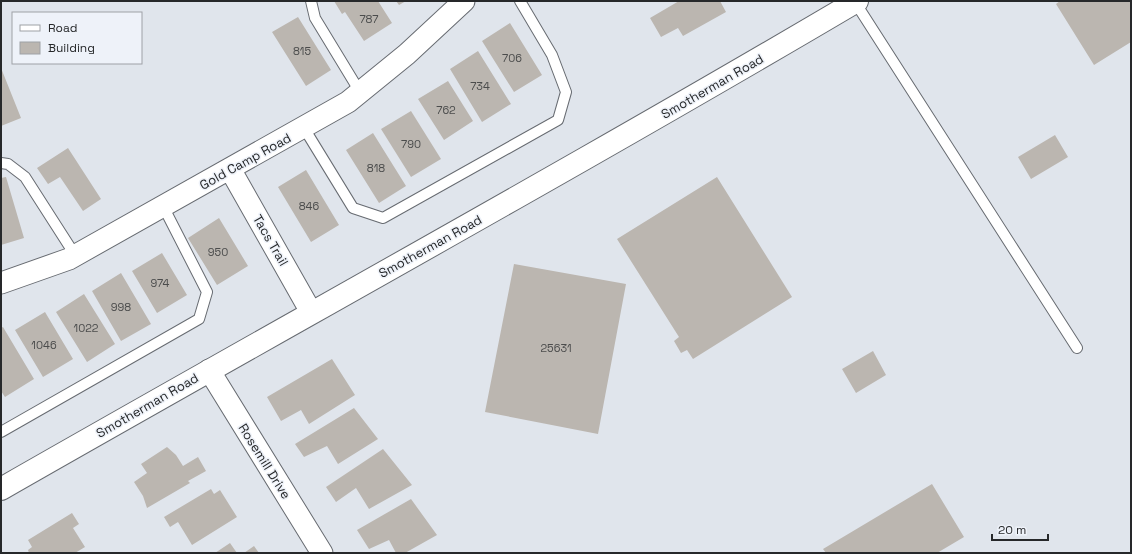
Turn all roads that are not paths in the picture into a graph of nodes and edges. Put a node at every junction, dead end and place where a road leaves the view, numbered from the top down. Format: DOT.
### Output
graph roads {
  1 [pos="311,1"];
  2 [pos="464,1"];
  3 [pos="520,1"];
  4 [pos="856,2"];
  5 [pos="360,92"];
  6 [pos="304,128"];
  7 [pos="1,163"];
  8 [pos="230,169"];
  9 [pos="163,206"];
  10 [pos="75,255"];
  11 [pos="1,283"];
  12 [pos="311,312"];
  13 [pos="1077,348"];
  14 [pos="209,370"];
  15 [pos="1,432"];
  16 [pos="1,489"];
  17 [pos="322,553"];
  1 -- 5 [label="lane"];
  2 -- 5 [label="street, Gold Camp Road"];
  3 -- 6 [label="lane"];
  4 -- 12 [label="street, Smotherman Road"];
  4 -- 13 [label="lane"];
  5 -- 6 [label="street, Gold Camp Road"];
  6 -- 8 [label="street, Gold Camp Road"];
  7 -- 10 [label="lane"];
  8 -- 9 [label="street, Gold Camp Road"];
  8 -- 12 [label="street, Tacs Trail"];
  9 -- 10 [label="street, Gold Camp Road"];
  9 -- 15 [label="lane"];
  10 -- 11 [label="street, Gold Camp Road"];
  12 -- 14 [label="street, Smotherman Road"];
  14 -- 16 [label="street, Smotherman Road"];
  14 -- 17 [label="street, Rosemill Drive"];
}
